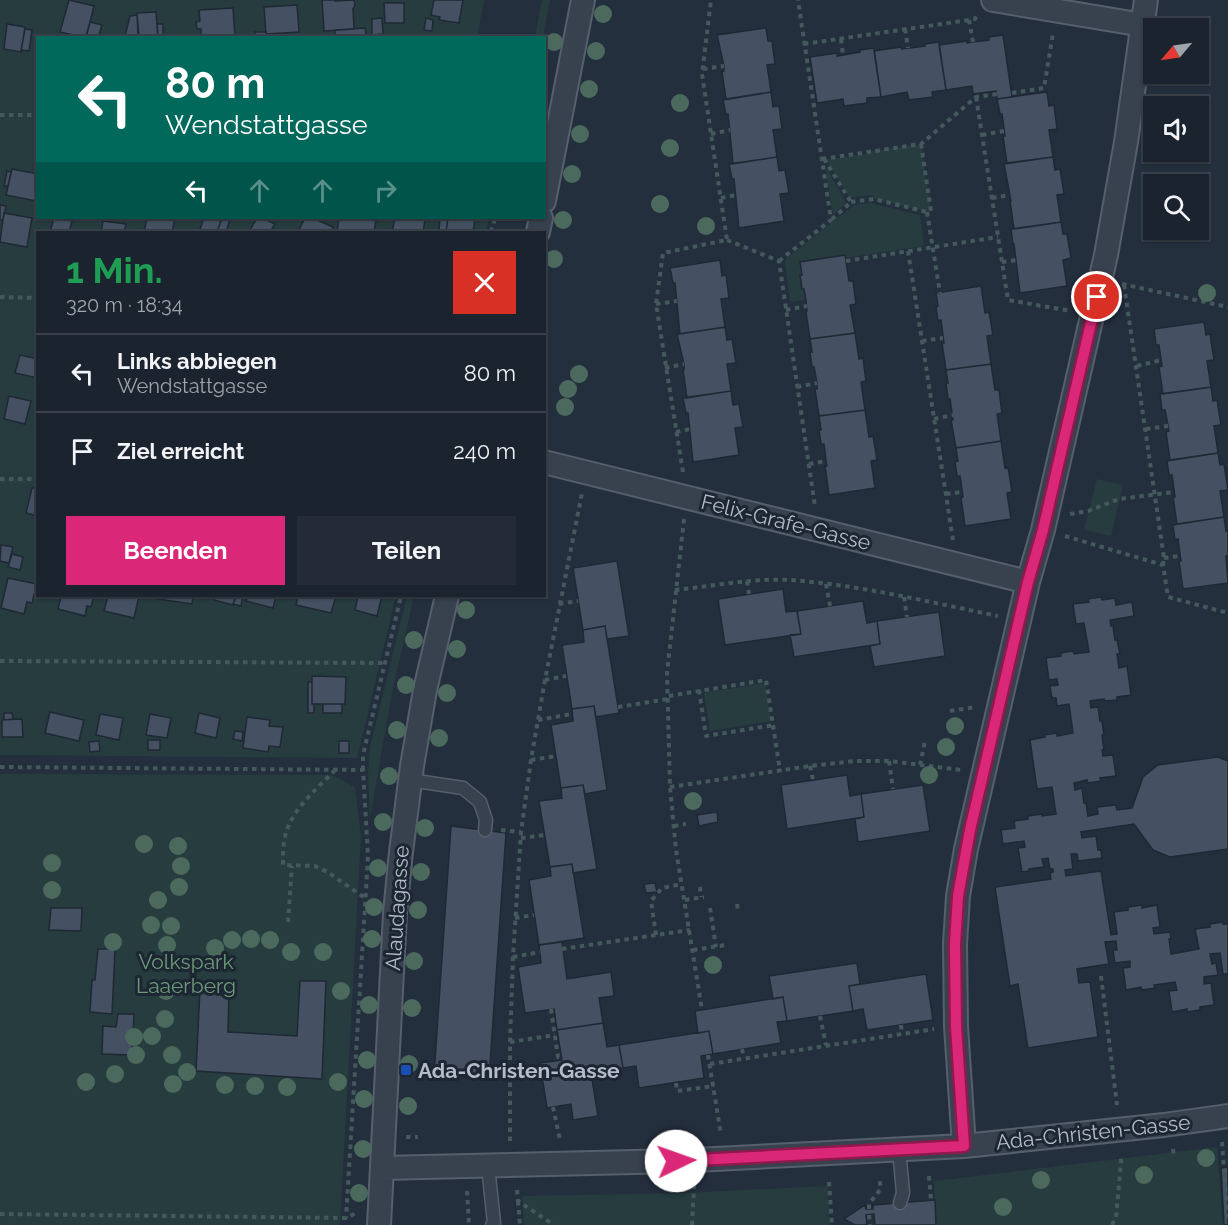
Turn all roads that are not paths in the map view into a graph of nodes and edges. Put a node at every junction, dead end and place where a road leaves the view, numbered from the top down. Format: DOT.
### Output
graph roads {
  1 [pos="583,0"];
  2 [pos="1146,0"];
  3 [pos="985,4"];
  4 [pos="1144,18"];
  5 [pos="1143,25"];
  6 [pos="546,191"];
  7 [pos="546,462"];
  8 [pos="1028,582"];
  9 [pos="447,597"];
  10 [pos="410,780"];
  11 [pos="485,830"];
  12 [pos="1228,1116"];
  13 [pos="964,1146"];
  14 [pos="899,1149"];
  15 [pos="488,1166"];
  16 [pos="382,1168"];
  17 [pos="904,1199"];
  18 [pos="380,1219"];
  19 [pos="494,1224"];
  1 -- 6 [label="street"];
  2 -- 4 [label="street"];
  3 -- 5 [label="street"];
  5 -- 8 [label="street"];
  7 -- 8 [label="street, Felix-Grafe-Gasse"];
  8 -- 13 [label="street"];
  9 -- 10 [label="street, Alaudagasse"];
  10 -- 11 [label="lane"];
  10 -- 16 [label="street, Alaudagasse"];
  12 -- 13 [label="street, Ada-Christen-Gasse"];
  13 -- 14 [label="street, Ada-Christen-Gasse"];
  14 -- 15 [label="street, Ada-Christen-Gasse"];
  14 -- 17 [label="lane"];
  15 -- 16 [label="street, Ada-Christen-Gasse"];
  15 -- 19 [label="lane"];
  16 -- 18 [label="street, Alaudagasse"];
}
